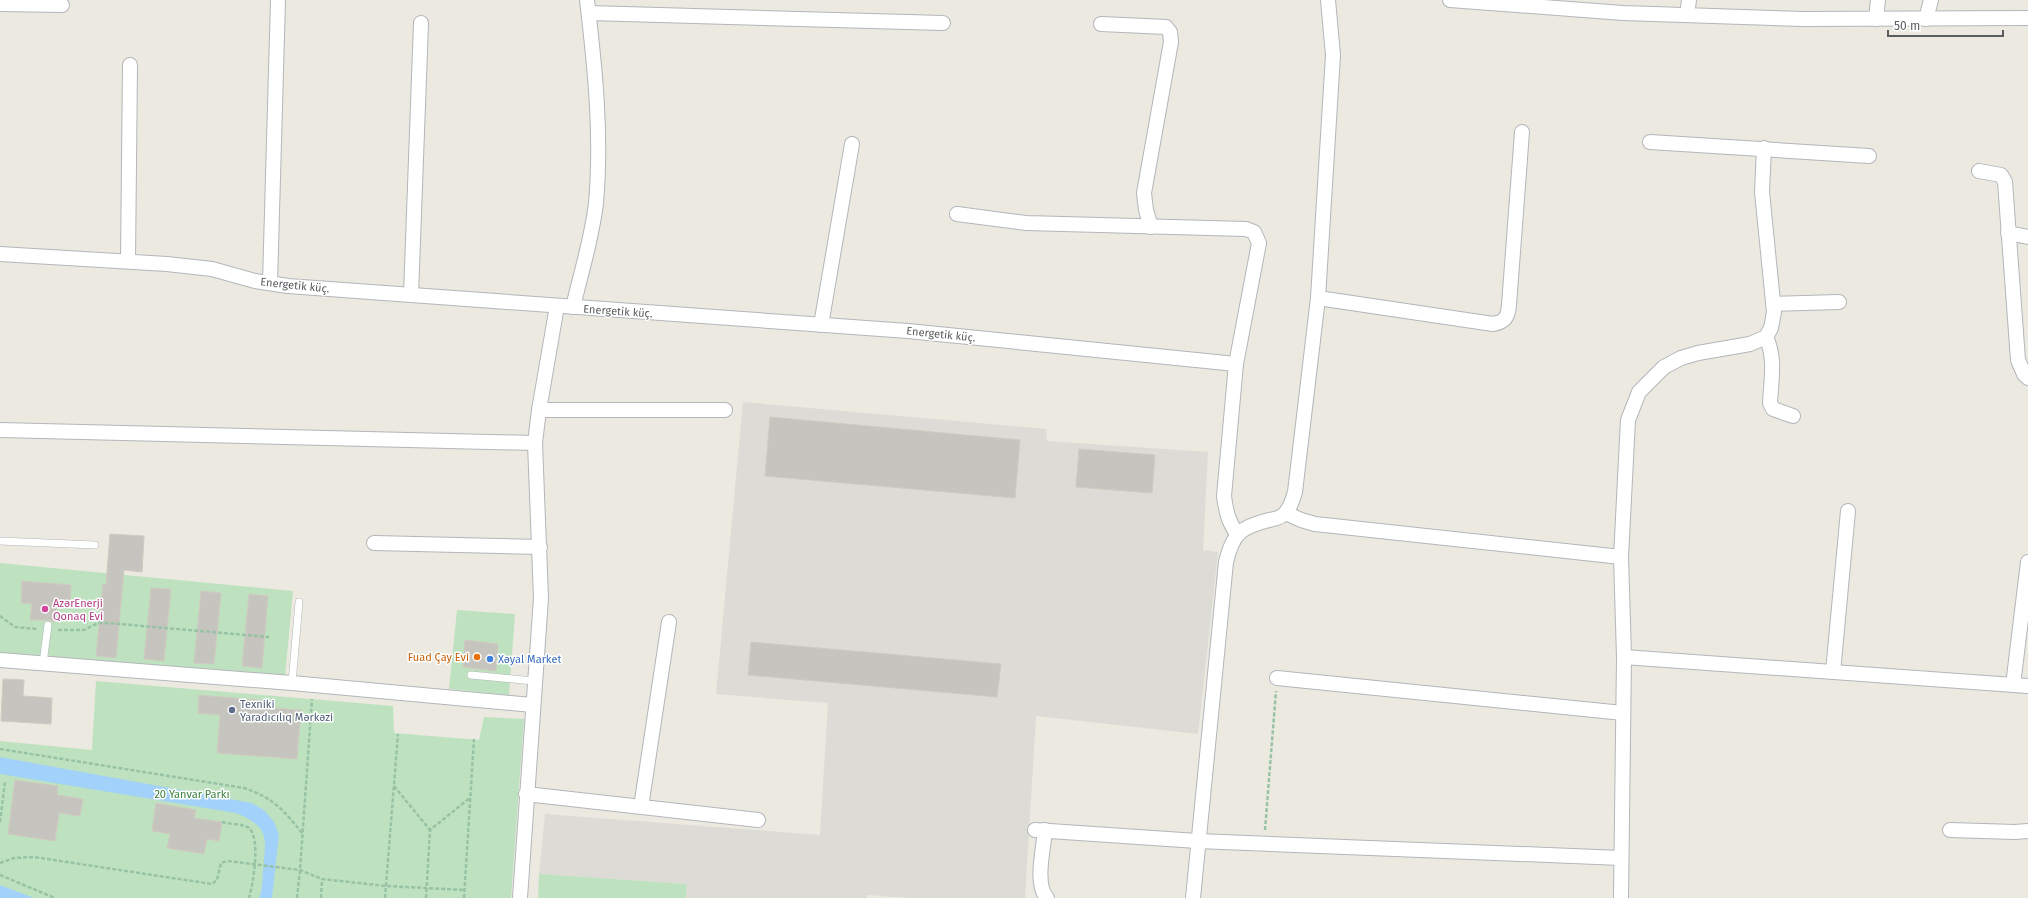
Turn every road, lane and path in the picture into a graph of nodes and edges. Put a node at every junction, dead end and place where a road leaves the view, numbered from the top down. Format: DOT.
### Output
graph roads {
  1 [pos="278,0"];
  2 [pos="1328,0"];
  3 [pos="1450,0"];
  4 [pos="1689,0"];
  5 [pos="1878,0"];
  6 [pos="1931,0"];
  7 [pos="0,4"];
  8 [pos="62,5"];
  9 [pos="1576,5"];
  10 [pos="588,7"];
  11 [pos="1687,15"];
  12 [pos="1926,18"];
  13 [pos="2028,18"];
  14 [pos="1876,19"];
  15 [pos="421,23"];
  16 [pos="943,23"];
  17 [pos="1101,24"];
  18 [pos="130,65"];
  19 [pos="1522,132"];
  20 [pos="1650,142"];
  21 [pos="852,144"];
  22 [pos="1764,148"];
  23 [pos="1868,156"];
  24 [pos="1979,172"];
  25 [pos="957,214"];
  26 [pos="1151,226"];
  27 [pos="2008,233"];
  28 [pos="2028,237"];
  29 [pos="0,254"];
  30 [pos="128,261"];
  31 [pos="270,283"];
  32 [pos="411,295"];
  33 [pos="1318,298"];
  34 [pos="1838,302"];
  35 [pos="1773,304"];
  36 [pos="557,306"];
  37 [pos="573,307"];
  38 [pos="821,325"];
  39 [pos="1766,337"];
  40 [pos="1236,364"];
  41 [pos="2028,378"];
  42 [pos="539,410"];
  43 [pos="725,410"];
  44 [pos="1793,416"];
  45 [pos="0,430"];
  46 [pos="535,442"];
  47 [pos="1848,511"];
  48 [pos="1286,513"];
  49 [pos="1237,534"];
  50 [pos="0,541"];
  51 [pos="374,543"];
  52 [pos="95,545"];
  53 [pos="540,547"];
  54 [pos="1621,557"];
  55 [pos="2028,562"];
  56 [pos="300,602"];
  57 [pos="0,616"];
  58 [pos="669,622"];
  59 [pos="48,627"];
  60 [pos="269,637"];
  61 [pos="1624,657"];
  62 [pos="0,660"];
  63 [pos="43,663"];
  64 [pos="1833,672"];
  65 [pos="471,675"];
  66 [pos="1277,678"];
  67 [pos="534,681"];
  68 [pos="292,683"];
  69 [pos="314,685"];
  70 [pos="2013,685"];
  71 [pos="2028,686"];
  72 [pos="532,705"];
  73 [pos="1623,713"];
  74 [pos="398,734"];
  75 [pos="474,739"];
  76 [pos="0,750"];
  77 [pos="5,782"];
  78 [pos="394,786"];
  79 [pos="526,794"];
  80 [pos="470,797"];
  81 [pos="641,807"];
  82 [pos="758,820"];
  83 [pos="0,822"];
  84 [pos="222,822"];
  85 [pos="430,830"];
  86 [pos="1950,830"];
  87 [pos="2028,831"];
  88 [pos="303,834"];
  89 [pos="1197,841"];
  90 [pos="1263,844"];
  91 [pos="1621,858"];
  92 [pos="0,863"];
  93 [pos="254,866"];
  94 [pos="300,870"];
  95 [pos="0,875"];
  96 [pos="322,879"];
  97 [pos="386,886"];
  98 [pos="427,888"];
  99 [pos="464,890"];
  100 [pos="55,898"];
  101 [pos="249,898"];
  102 [pos="296,898"];
  103 [pos="321,898"];
  104 [pos="385,898"];
  105 [pos="426,898"];
  106 [pos="464,898"];
  107 [pos="520,898"];
  108 [pos="1046,898"];
  109 [pos="1193,898"];
  110 [pos="1621,898"];
  1 -- 31 [label="street"];
  2 -- 33 [label="street"];
  3 -- 9 [label="street"];
  4 -- 11 [label="street"];
  5 -- 14 [label="street"];
  6 -- 12 [label="street"];
  7 -- 8 [label="street"];
  9 -- 11 [label="street"];
  10 -- 16 [label="street"];
  10 -- 37 [label="street"];
  11 -- 14 [label="street"];
  12 -- 13 [label="street"];
  12 -- 14 [label="street"];
  15 -- 32 [label="street"];
  17 -- 26 [label="street"];
  18 -- 30 [label="street"];
  19 -- 33 [label="street"];
  20 -- 22 [label="street"];
  21 -- 38 [label="street"];
  22 -- 23 [label="street"];
  22 -- 35 [label="street"];
  24 -- 27 [label="street"];
  25 -- 26 [label="street"];
  26 -- 40 [label="street"];
  27 -- 28 [label="street"];
  27 -- 41 [label="street"];
  29 -- 30 [label="street, Energetik küç."];
  30 -- 31 [label="street, Energetik küç."];
  31 -- 32 [label="street, Energetik küç."];
  32 -- 36 [label="street, Energetik küç."];
  33 -- 48 [label="street"];
  34 -- 35 [label="street"];
  35 -- 39 [label="street"];
  36 -- 37 [label="street, Energetik küç."];
  36 -- 42 [label="street"];
  37 -- 38 [label="street, Energetik küç."];
  38 -- 40 [label="street, Energetik küç."];
  39 -- 44 [label="street"];
  39 -- 54 [label="street"];
  40 -- 49 [label="street"];
  42 -- 43 [label="street"];
  42 -- 46 [label="street"];
  45 -- 46 [label="street"];
  46 -- 53 [label="street"];
  47 -- 64 [label="street"];
  48 -- 49 [label="street"];
  48 -- 54 [label="street"];
  49 -- 89 [label="street"];
  50 -- 52 [label="lane"];
  51 -- 53 [label="street"];
  53 -- 67 [label="street"];
  54 -- 61 [label="street"];
  55 -- 70 [label="street"];
  56 -- 68 [label="lane"];
  57 -- 59 [label="path"];
  58 -- 81 [label="street"];
  59 -- 60 [label="path"];
  59 -- 63 [label="lane"];
  61 -- 64 [label="street"];
  61 -- 73 [label="street"];
  62 -- 63 [label="street"];
  63 -- 68 [label="street"];
  64 -- 70 [label="street"];
  65 -- 67 [label="lane"];
  66 -- 73 [label="street"];
  66 -- 90 [label="path"];
  67 -- 72 [label="street"];
  68 -- 69 [label="street"];
  69 -- 72 [label="street"];
  69 -- 88 [label="path"];
  70 -- 71 [label="street"];
  72 -- 79 [label="street"];
  73 -- 91 [label="street"];
  74 -- 78 [label="path"];
  75 -- 80 [label="path"];
  76 -- 88 [label="path"];
  77 -- 83 [label="path"];
  78 -- 85 [label="path"];
  78 -- 97 [label="path"];
  79 -- 81 [label="street"];
  79 -- 107 [label="street"];
  80 -- 85 [label="path"];
  80 -- 99 [label="path"];
  81 -- 82 [label="street"];
  84 -- 93 [label="path"];
  85 -- 98 [label="path"];
  86 -- 87 [label="street"];
  88 -- 94 [label="path"];
  89 -- 90 [label="street"];
  89 -- 108 [label="street"];
  89 -- 109 [label="street"];
  90 -- 91 [label="street"];
  91 -- 110 [label="street"];
  92 -- 93 [label="path"];
  93 -- 94 [label="path"];
  93 -- 101 [label="path"];
  94 -- 96 [label="path"];
  94 -- 102 [label="path"];
  95 -- 100 [label="path"];
  96 -- 97 [label="path"];
  96 -- 103 [label="path"];
  97 -- 98 [label="path"];
  97 -- 104 [label="path"];
  98 -- 99 [label="path"];
  98 -- 105 [label="path"];
  99 -- 106 [label="path"];
}
